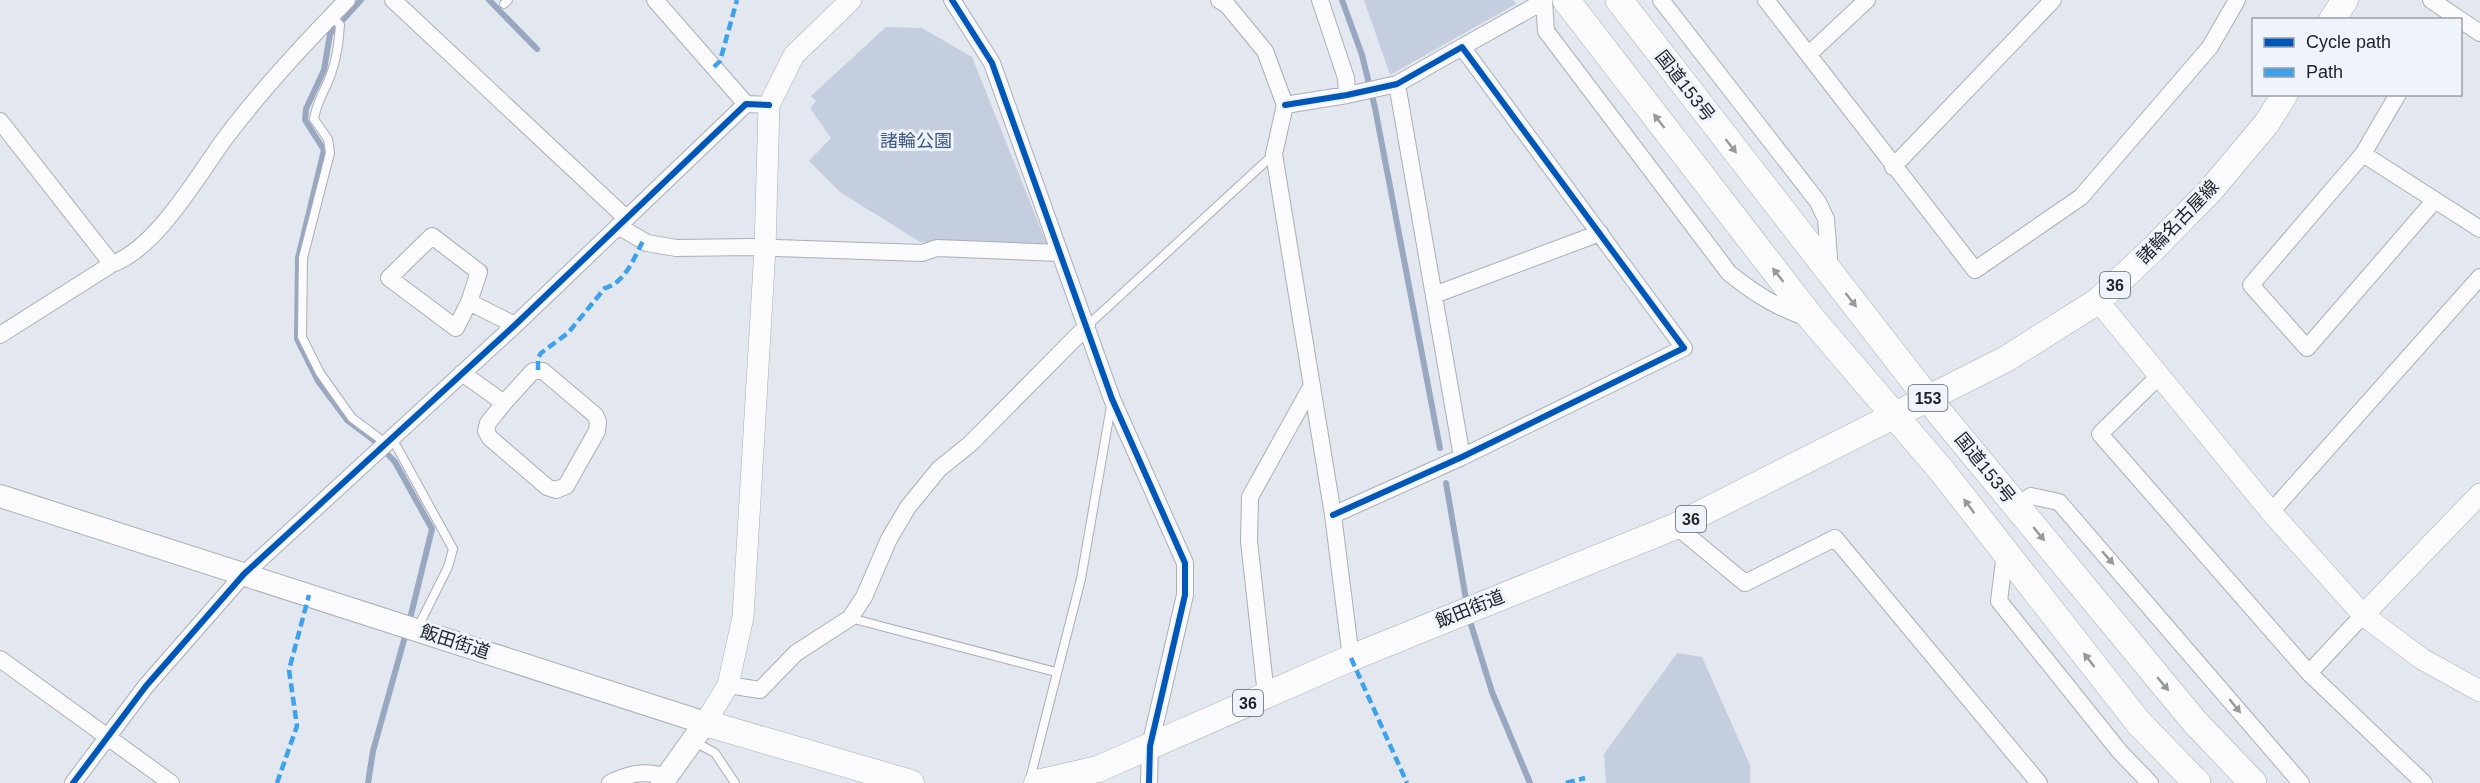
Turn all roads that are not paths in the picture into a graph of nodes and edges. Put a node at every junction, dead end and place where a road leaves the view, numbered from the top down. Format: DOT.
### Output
graph roads {
  1 [pos="347,0"];
  2 [pos="393,0"];
  3 [pos="655,0"];
  4 [pos="851,0"];
  5 [pos="952,0"];
  6 [pos="1219,0"];
  7 [pos="1320,0"];
  8 [pos="1552,0"];
  9 [pos="1619,0"];
  10 [pos="1661,0"];
  11 [pos="1766,0"];
  12 [pos="1867,0"];
  13 [pos="2053,0"];
  14 [pos="2237,0"];
  15 [pos="2345,0"];
  16 [pos="2431,0"];
  17 [pos="2444,15"];
  18 [pos="332,16"];
  19 [pos="2333,18"];
  20 [pos="2462,24"];
  21 [pos="2480,33"];
  22 [pos="1462,47"];
  23 [pos="1809,54"];
  24 [pos="1390,85"];
  25 [pos="1353,94"];
  26 [pos="2284,96"];
  27 [pos="2397,96"];
  28 [pos="746,104"];
  29 [pos="769,105"];
  30 [pos="1284,105"];
  31 [pos="0,121"];
  32 [pos="1274,154"];
  33 [pos="2363,154"];
  34 [pos="1893,167"];
  35 [pos="2435,200"];
  36 [pos="622,222"];
  37 [pos="2480,229"];
  38 [pos="1600,234"];
  39 [pos="765,249"];
  40 [pos="1059,253"];
  41 [pos="112,264"];
  42 [pos="1830,274"];
  43 [pos="2480,277"];
  44 [pos="1434,295"];
  45 [pos="2098,301"];
  46 [pos="469,302"];
  47 [pos="1812,319"];
  48 [pos="515,325"];
  49 [pos="1088,327"];
  50 [pos="0,335"];
  51 [pos="462,373"];
  52 [pos="2159,376"];
  53 [pos="1310,388"];
  54 [pos="1113,399"];
  55 [pos="1929,400"];
  56 [pos="504,404"];
  57 [pos="1895,416"];
  58 [pos="389,441"];
  59 [pos="1462,457"];
  60 [pos="0,496"];
  61 [pos="2476,505"];
  62 [pos="2016,506"];
  63 [pos="2271,512"];
  64 [pos="1333,514"];
  65 [pos="1676,526"];
  66 [pos="2005,553"];
  67 [pos="244,574"];
  68 [pos="2363,615"];
  69 [pos="850,618"];
  70 [pos="417,630"];
  71 [pos="1350,658"];
  72 [pos="0,659"];
  73 [pos="1056,672"];
  74 [pos="2309,673"];
  75 [pos="728,685"];
  76 [pos="2480,691"];
  77 [pos="1266,695"];
  78 [pos="699,732"];
  79 [pos="108,739"];
  80 [pos="1150,746"];
  81 [pos="665,780"];
  82 [pos="73,783"];
  83 [pos="171,783"];
  84 [pos="610,783"];
  85 [pos="735,783"];
  86 [pos="910,783"];
  87 [pos="1029,783"];
  88 [pos="1037,783"];
  89 [pos="1149,783"];
  90 [pos="2039,783"];
  91 [pos="2150,783"];
  92 [pos="2197,783"];
  93 [pos="2253,783"];
  94 [pos="2301,783"];
  95 [pos="2424,783"];
  1 -- 18 [label="street"];
  2 -- 36 [label="street"];
  3 -- 28 [label="street"];
  4 -- 29 [label="street"];
  5 -- 40 [label="street"];
  6 -- 30 [label="street"];
  7 -- 25 [label="street"];
  8 -- 22 [label="street"];
  47 -- 8 [label="highway, 国道153号 / 153, one-way"];
  8 -- 47 [label="street"];
  9 -- 42 [label="highway, 国道153号 / 153, one-way"];
  10 -- 42 [label="street"];
  11 -- 23 [label="street"];
  12 -- 23 [label="street"];
  13 -- 34 [label="street"];
  14 -- 34 [label="street"];
  15 -- 19 [label="main road"];
  16 -- 17 [label="street"];
  18 -- 41 [label="street"];
  18 -- 58 [label="lane"];
  20 -- 21 [label="street"];
  22 -- 24 [label="street"];
  22 -- 38 [label="street"];
  23 -- 34 [label="street"];
  24 -- 25 [label="street"];
  24 -- 44 [label="street"];
  25 -- 30 [label="street"];
  26 -- 45 [label="main road, 諸輪名古屋線 / 36"];
  27 -- 33 [label="street"];
  28 -- 29 [label="street"];
  28 -- 36 [label="street"];
  29 -- 39 [label="street"];
  30 -- 32 [label="street"];
  31 -- 41 [label="street"];
  32 -- 49 [label="lane"];
  32 -- 53 [label="street"];
  33 -- 35 [label="street"];
  33 -- 35 [label="street"];
  35 -- 37 [label="street"];
  36 -- 39 [label="street"];
  36 -- 48 [label="street"];
  38 -- 44 [label="street"];
  38 -- 59 [label="street"];
  39 -- 40 [label="street"];
  39 -- 75 [label="street"];
  40 -- 49 [label="street"];
  41 -- 50 [label="street"];
  42 -- 55 [label="highway, 国道153号 / 153, one-way"];
  43 -- 63 [label="street"];
  44 -- 59 [label="street"];
  45 -- 52 [label="street"];
  45 -- 55 [label="main road, 諸輪名古屋線 / 36"];
  46 -- 46 [label="street"];
  46 -- 48 [label="street"];
  47 -- 57 [label="highway, 国道153号 / 153"];
  48 -- 51 [label="street"];
  49 -- 54 [label="street"];
  49 -- 69 [label="street"];
  51 -- 56 [label="street"];
  51 -- 58 [label="street"];
  52 -- 63 [label="street"];
  52 -- 74 [label="street"];
  53 -- 64 [label="street"];
  53 -- 77 [label="street"];
  54 -- 73 [label="lane"];
  54 -- 80 [label="street"];
  55 -- 57 [label="main road, 諸輪名古屋線 / 36"];
  55 -- 62 [label="highway, 国道153号 / 153"];
  56 -- 56 [label="street"];
  57 -- 65 [label="main road, 飯田街道 / 36"];
  66 -- 57 [label="highway, 国道153号 / 153, one-way"];
  58 -- 67 [label="street"];
  58 -- 70 [label="lane"];
  59 -- 64 [label="street"];
  60 -- 67 [label="main road, 飯田街道"];
  61 -- 68 [label="street"];
  62 -- 93 [label="highway, 国道153号 / 153, one-way"];
  62 -- 94 [label="street, one-way"];
  63 -- 68 [label="street"];
  64 -- 71 [label="street"];
  65 -- 71 [label="main road, 飯田街道 / 36"];
  65 -- 90 [label="street"];
  66 -- 91 [label="street"];
  92 -- 66 [label="highway, 国道153号 / 153, one-way"];
  67 -- 70 [label="main road, 飯田街道"];
  67 -- 79 [label="street"];
  68 -- 74 [label="street"];
  68 -- 76 [label="street"];
  69 -- 73 [label="lane"];
  69 -- 75 [label="street"];
  70 -- 78 [label="main road, 飯田街道"];
  71 -- 77 [label="main road, 飯田街道 / 36"];
  72 -- 79 [label="street"];
  73 -- 87 [label="lane"];
  74 -- 95 [label="street"];
  75 -- 78 [label="street"];
  77 -- 80 [label="main road, 飯田街道 / 36"];
  78 -- 81 [label="main road"];
  78 -- 85 [label="lane"];
  78 -- 86 [label="main road, 飯田街道"];
  79 -- 82 [label="street"];
  79 -- 83 [label="street"];
  80 -- 88 [label="main road, 飯田街道 / 36"];
  80 -- 89 [label="street"];
  81 -- 84 [label="street"];
}
